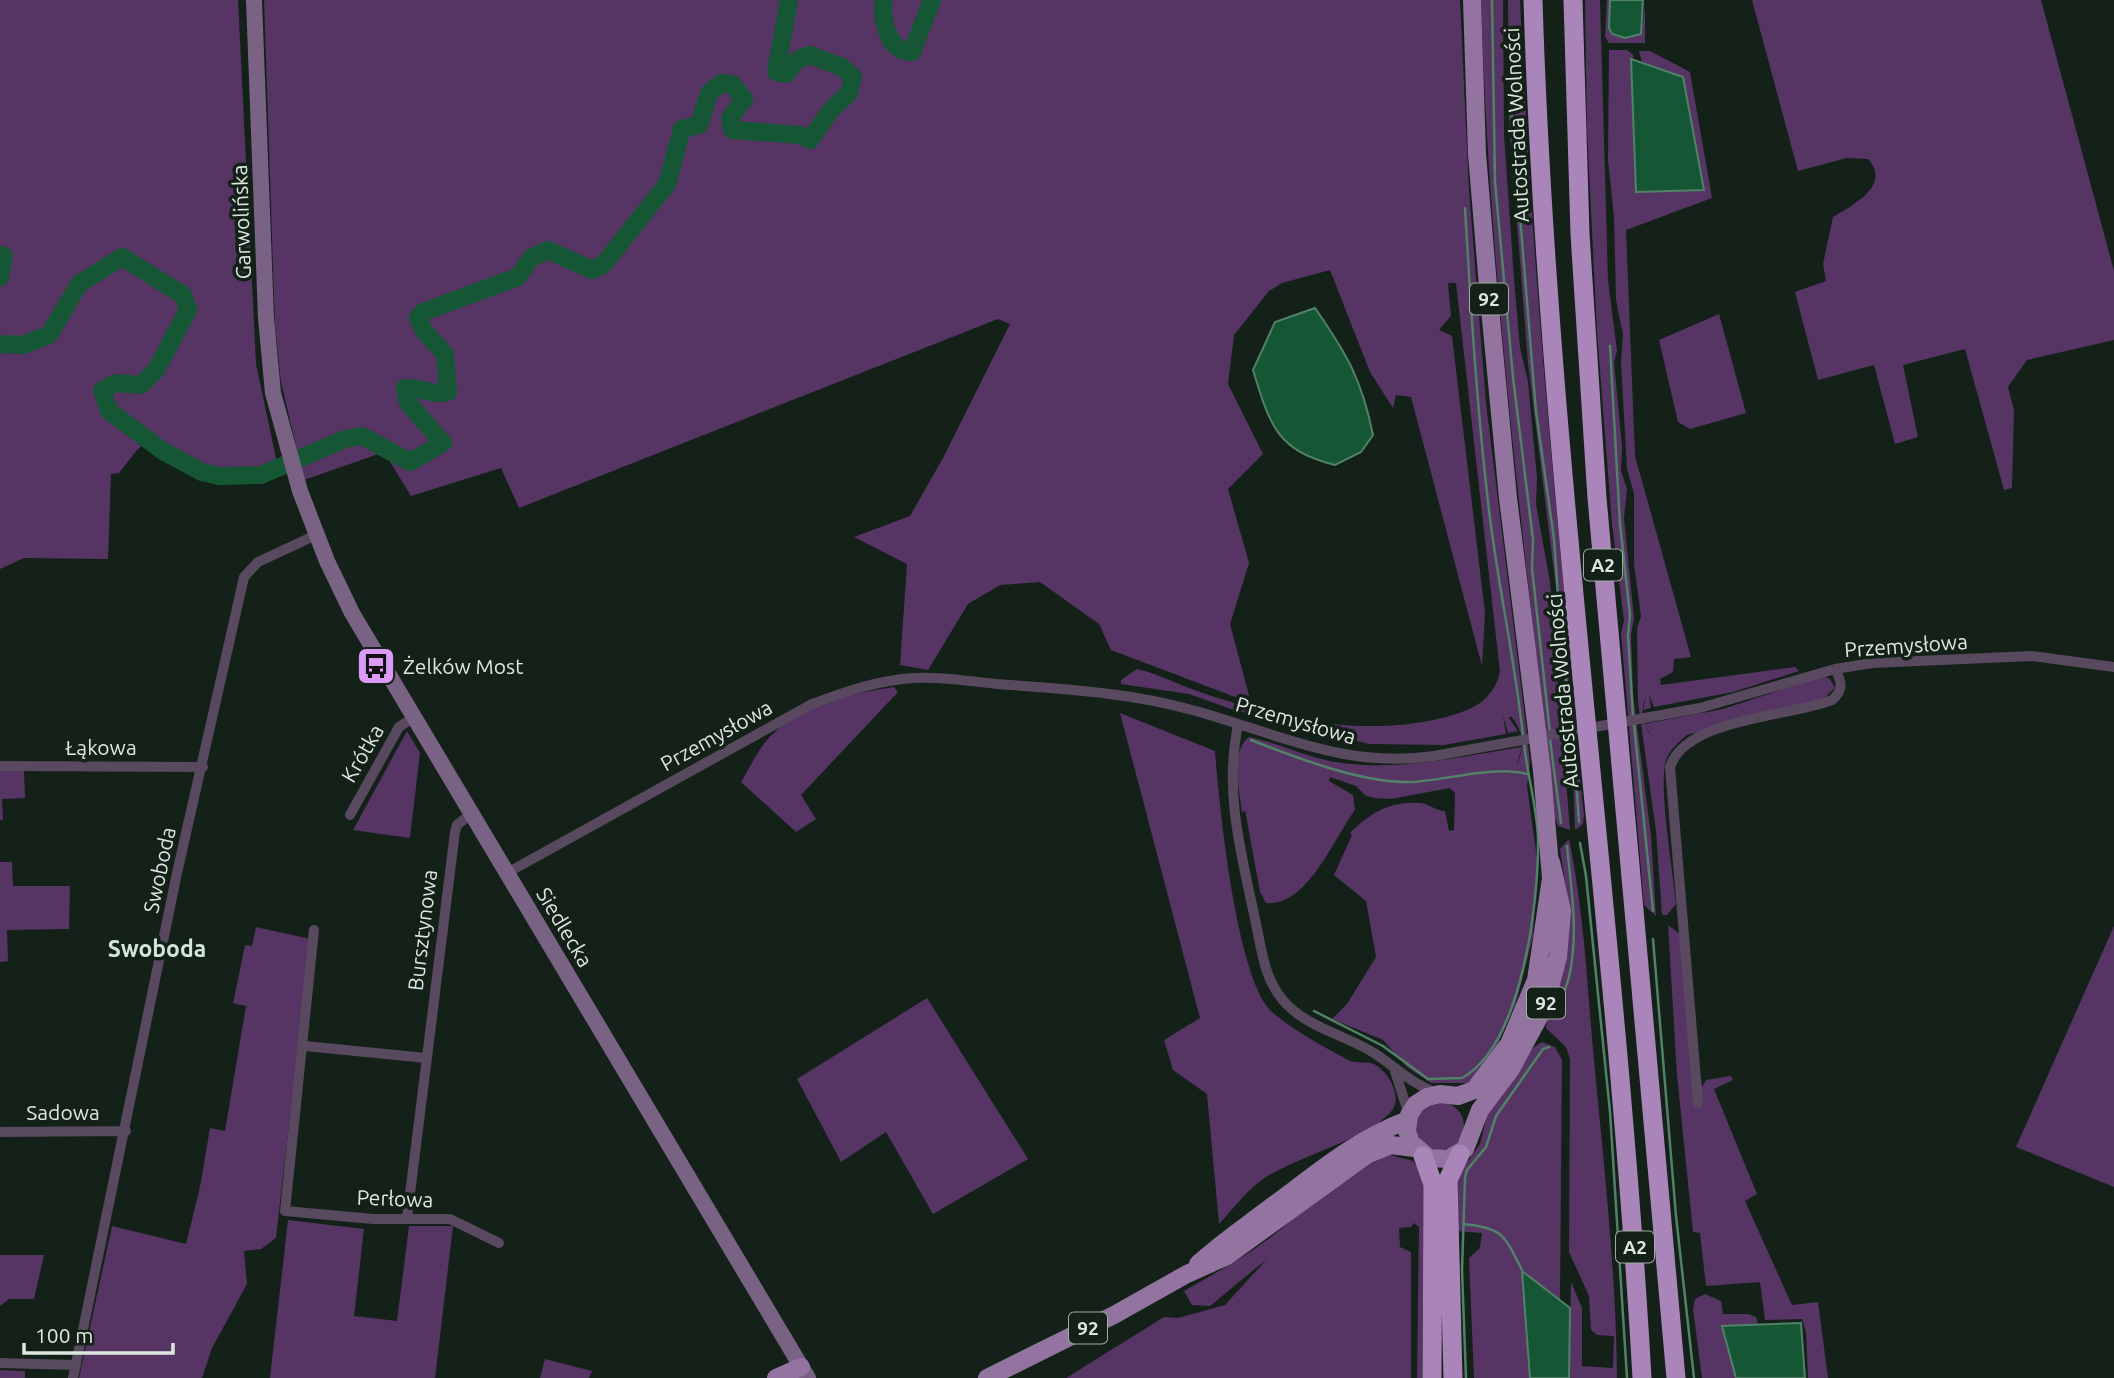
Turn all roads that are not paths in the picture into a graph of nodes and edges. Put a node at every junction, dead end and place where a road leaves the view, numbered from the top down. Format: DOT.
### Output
graph roads {
  1 [pos="254,0"];
  2 [pos="1472,0"];
  3 [pos="1533,0"];
  4 [pos="1573,0"];
  5 [pos="300,491"];
  6 [pos="316,535"];
  7 [pos="2114,667"];
  8 [pos="1835,669"];
  9 [pos="414,717"];
  10 [pos="1238,724"];
  11 [pos="0,766"];
  12 [pos="203,767"];
  13 [pos="472,813"];
  14 [pos="350,815"];
  15 [pos="1551,862"];
  16 [pos="508,873"];
  17 [pos="314,930"];
  18 [pos="305,1046"];
  19 [pos="426,1058"];
  20 [pos="1393,1069"];
  21 [pos="1446,1095"];
  22 [pos="1698,1104"];
  23 [pos="1408,1118"];
  24 [pos="1474,1128"];
  25 [pos="126,1131"];
  26 [pos="0,1132"];
  27 [pos="1419,1152"];
  28 [pos="1460,1154"];
  29 [pos="407,1218"];
  30 [pos="499,1243"];
  31 [pos="1187,1273"];
  32 [pos="0,1363"];
  33 [pos="76,1365"];
  34 [pos="805,1372"];
  35 [pos="73,1378"];
  36 [pos="776,1378"];
  37 [pos="987,1378"];
  38 [pos="1432,1378"];
  39 [pos="1453,1378"];
  40 [pos="1642,1378"];
  41 [pos="1676,1378"];
  1 -- 5 [label="main road, Garwolińska"];
  2 -- 15 [label="main road, 92"];
  3 -- 40 [label="highway, Autostrada Wolności / A2"];
  4 -- 41 [label="highway, A2"];
  5 -- 6 [label="main road, Siedlecka"];
  6 -- 9 [label="main road, Siedlecka"];
  6 -- 12 [label="street, Swoboda"];
  7 -- 8 [label="street, Przemysłowa"];
  8 -- 10 [label="street, Przemysłowa"];
  8 -- 22 [label="street"];
  9 -- 13 [label="main road, Siedlecka"];
  9 -- 14 [label="street, Krótka"];
  10 -- 16 [label="street, Przemysłowa"];
  10 -- 20 [label="street"];
  11 -- 12 [label="street, Łąkowa"];
  12 -- 25 [label="street, Swoboda"];
  13 -- 16 [label="main road, Siedlecka"];
  13 -- 19 [label="street, Bursztynowa"];
  15 -- 21 [label="main road, 92"];
  15 -- 24 [label="main road, 92"];
  16 -- 34 [label="main road, Siedlecka"];
  17 -- 18 [label="street"];
  18 -- 19 [label="street"];
  18 -- 29 [label="street, Perłowa"];
  19 -- 29 [label="street, Bursztynowa"];
  20 -- 21 [label="street"];
  20 -- 23 [label="street"];
  21 -- 23 [label="main road, 92"];
  21 -- 24 [label="main road"];
  23 -- 27 [label="main road"];
  23 -- 31 [label="main road, 92"];
  24 -- 28 [label="main road, 92"];
  25 -- 26 [label="street, Sadowa"];
  25 -- 33 [label="street, Swoboda"];
  27 -- 28 [label="main road, 92"];
  27 -- 31 [label="main road, 92"];
  27 -- 38 [label="highway"];
  28 -- 39 [label="highway"];
  29 -- 30 [label="street, Perłowa"];
  31 -- 37 [label="main road, 92"];
  32 -- 33 [label="street"];
  33 -- 35 [label="street, Swoboda"];
  34 -- 36 [label="main road"];
}
